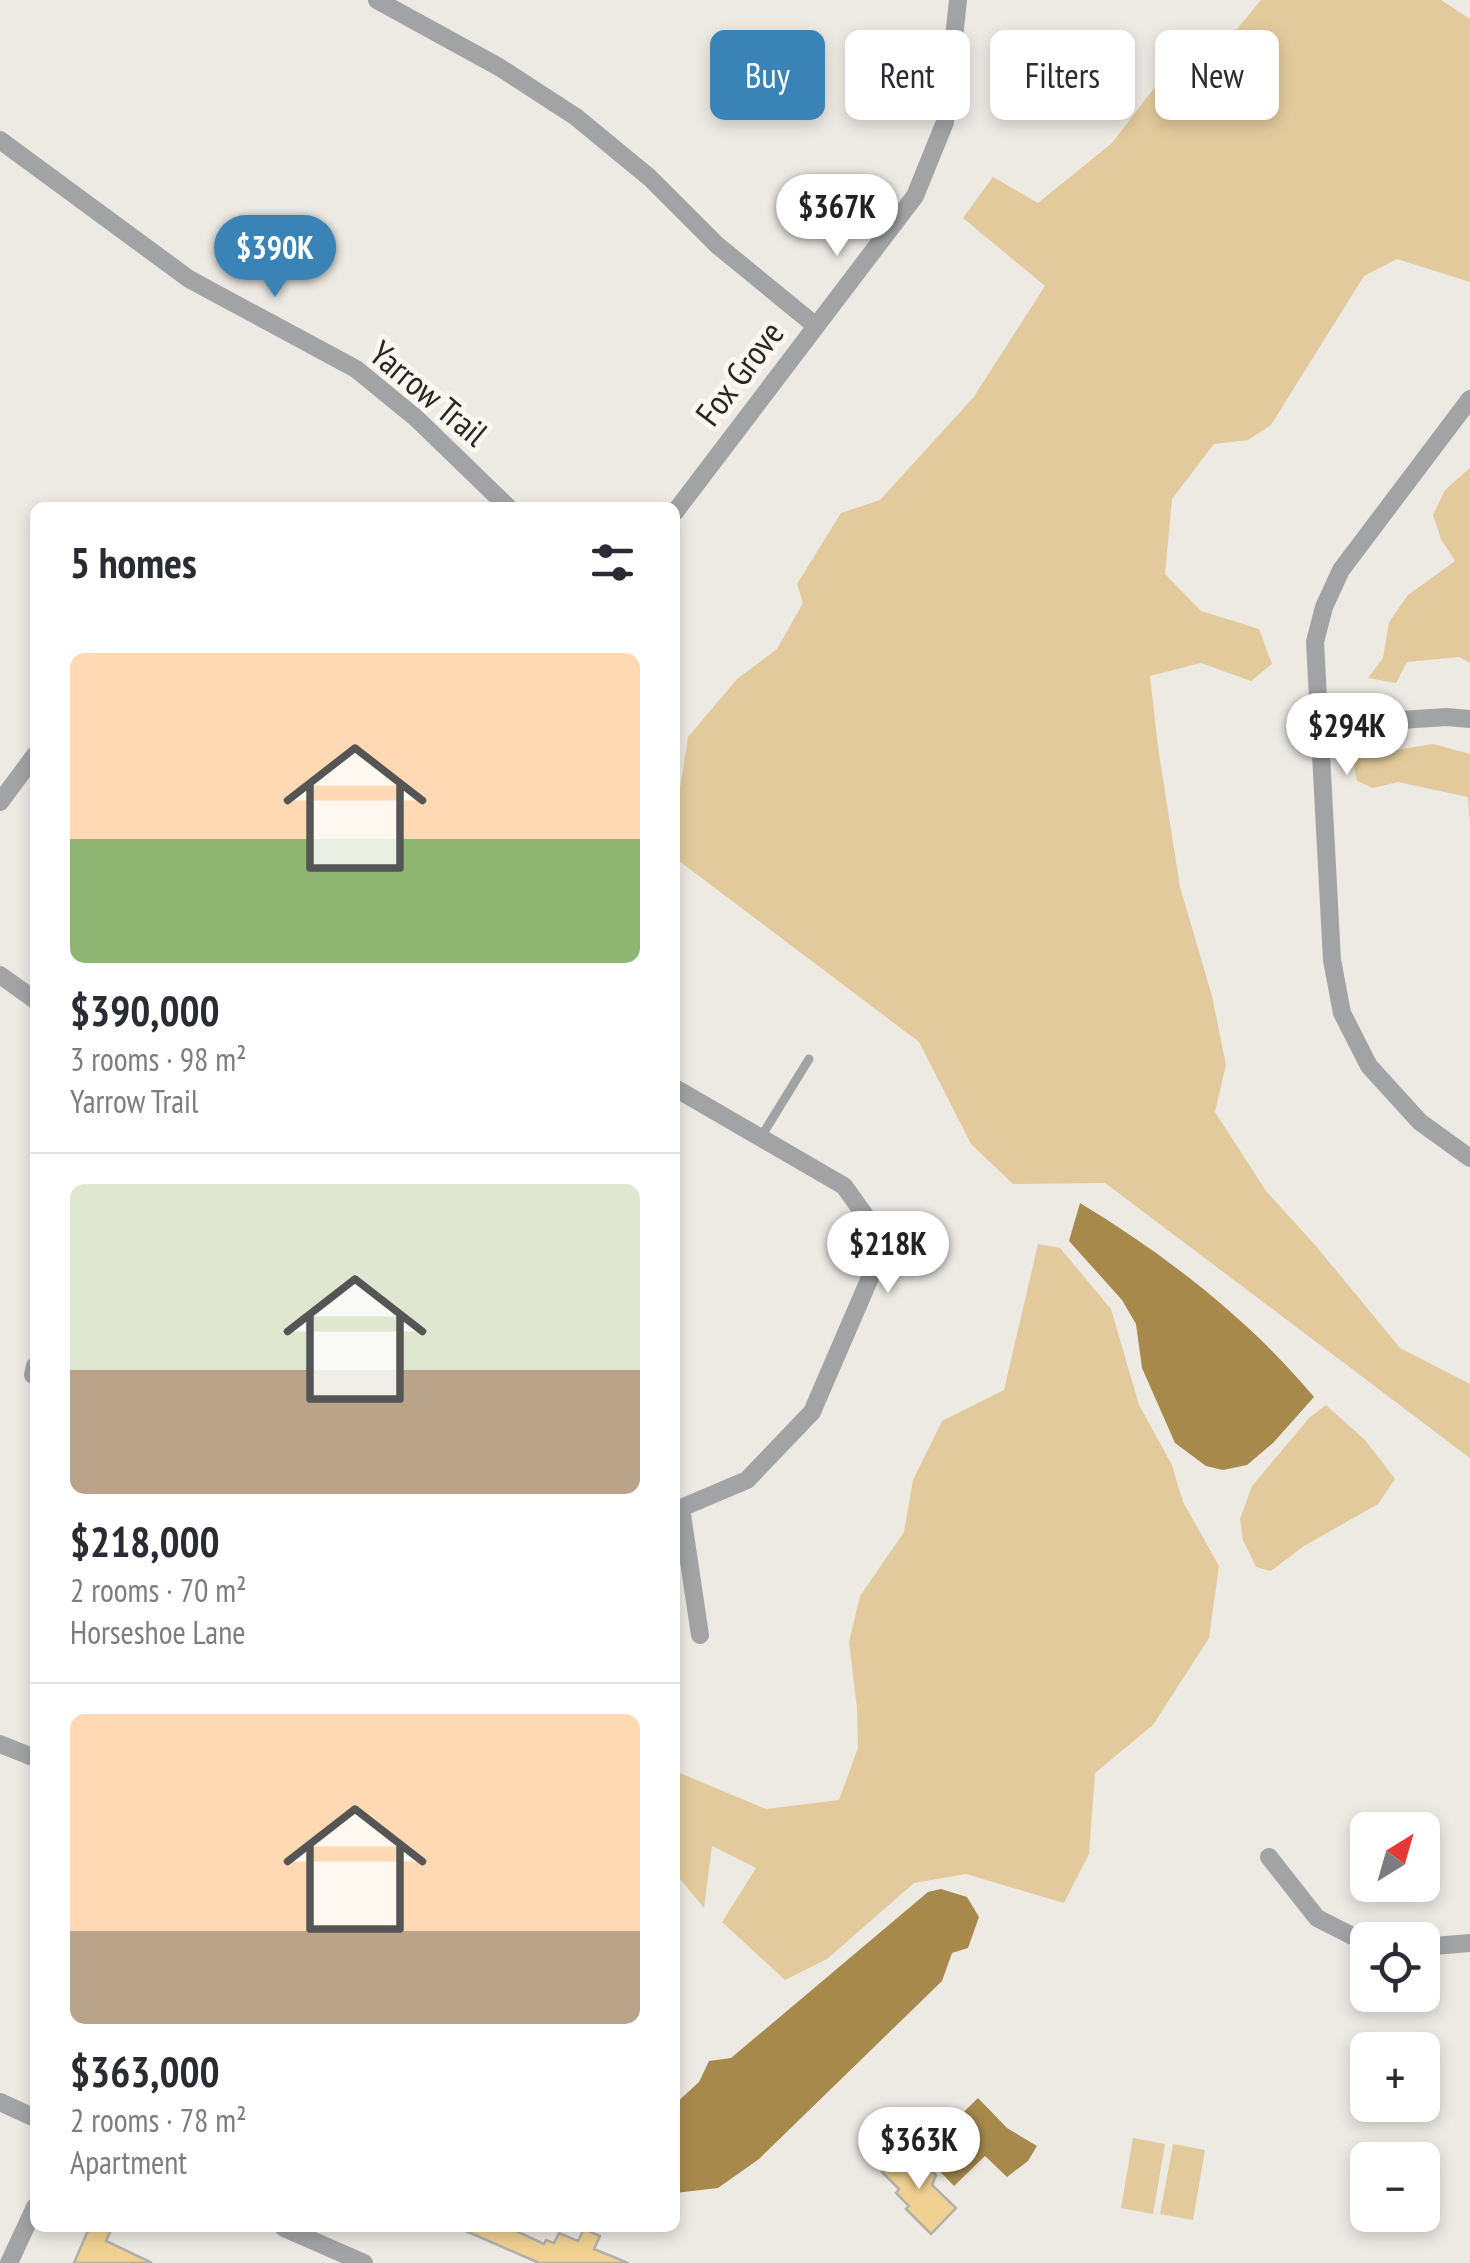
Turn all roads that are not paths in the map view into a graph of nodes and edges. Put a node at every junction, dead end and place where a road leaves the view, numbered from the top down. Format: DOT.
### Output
graph roads {
  1 [pos="377,0"];
  2 [pos="958,0"];
  3 [pos="0,140"];
  4 [pos="816,326"];
  5 [pos="1470,399"];
  6 [pos="503,502"];
  7 [pos="680,505"];
  8 [pos="1470,719"];
  9 [pos="1321,724"];
  10 [pos="30,762"];
  11 [pos="0,802"];
  12 [pos="0,975"];
  13 [pos="30,996"];
  14 [pos="809,1059"];
  15 [pos="680,1091"];
  16 [pos="761,1137"];
  17 [pos="1470,1158"];
  18 [pos="680,1506"];
  19 [pos="680,1519"];
  20 [pos="700,1635"];
  21 [pos="0,1744"];
  22 [pos="30,1756"];
  23 [pos="1269,1858"];
  24 [pos="1350,1935"];
  25 [pos="1470,1943"];
  26 [pos="1440,1946"];
  27 [pos="0,2102"];
  28 [pos="30,2116"];
  29 [pos="30,2218"];
  30 [pos="293,2232"];
  31 [pos="10,2263"];
  32 [pos="364,2263"];
  1 -- 4 [label="street"];
  2 -- 4 [label="street, Fox Grove"];
  3 -- 6 [label="street, Yarrow Trail"];
  4 -- 7 [label="street, Fox Grove"];
  5 -- 9 [label="street"];
  8 -- 9 [label="street"];
  9 -- 17 [label="street"];
  10 -- 11 [label="street"];
  12 -- 13 [label="street"];
  14 -- 16 [label="lane"];
  15 -- 16 [label="street"];
  16 -- 18 [label="street"];
  19 -- 20 [label="street"];
  21 -- 22 [label="street"];
  23 -- 24 [label="street"];
  25 -- 26 [label="street"];
  27 -- 28 [label="street"];
  29 -- 31 [label="street"];
  30 -- 32 [label="street"];
}
